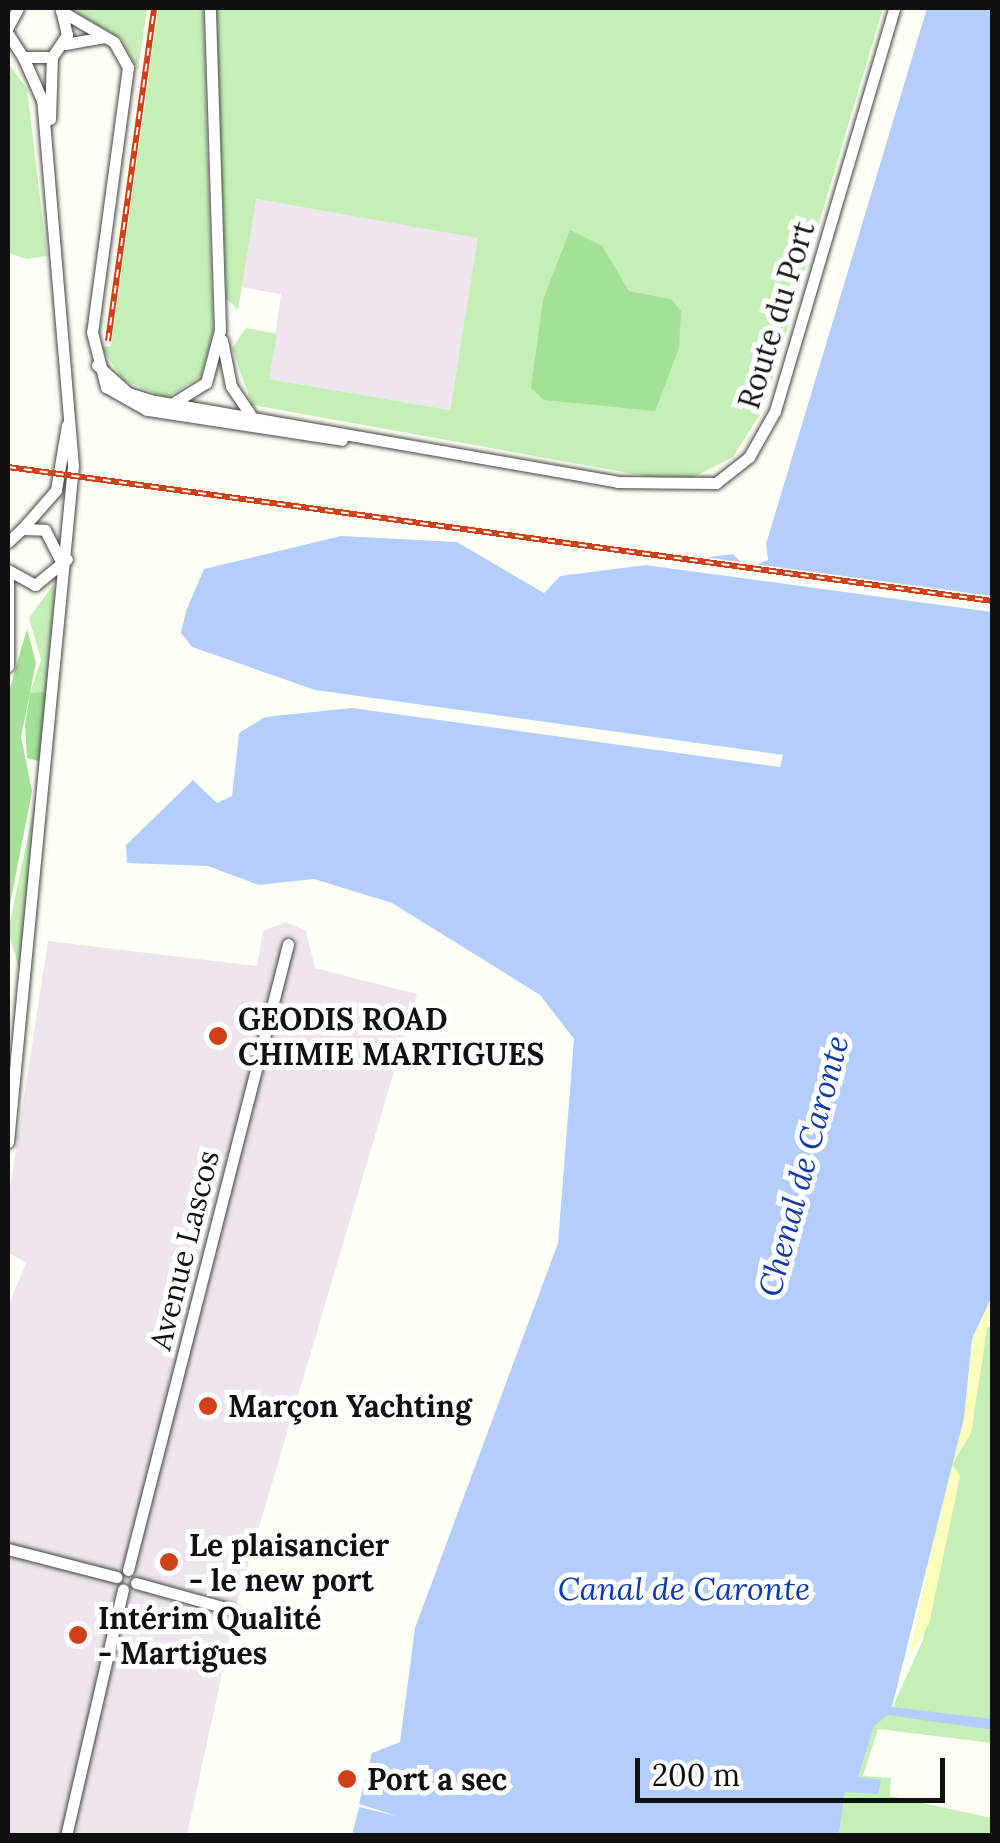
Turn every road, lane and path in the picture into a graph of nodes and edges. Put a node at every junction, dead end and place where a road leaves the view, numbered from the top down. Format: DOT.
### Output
graph roads {
  1 [pos="210,8"];
  2 [pos="894,8"];
  3 [pos="59,9"];
  4 [pos="10,26"];
  5 [pos="108,37"];
  6 [pos="65,44"];
  7 [pos="22,57"];
  8 [pos="52,57"];
  9 [pos="50,173"];
  10 [pos="220,330"];
  11 [pos="98,366"];
  12 [pos="206,383"];
  13 [pos="231,386"];
  14 [pos="71,396"];
  15 [pos="171,403"];
  16 [pos="216,414"];
  17 [pos="254,416"];
  18 [pos="398,445"];
  19 [pos="13,534"];
  20 [pos="64,563"];
  21 [pos="8,572"];
  22 [pos="8,666"];
  23 [pos="288,944"];
  24 [pos="8,1142"];
  25 [pos="8,1549"];
  26 [pos="128,1570"];
  27 [pos="116,1577"];
  28 [pos="136,1583"];
  29 [pos="123,1590"];
  30 [pos="230,1609"];
  31 [pos="66,1836"];
  1 -- 10 [label="street"];
  2 -- 18 [label="street, Route du Port"];
  3 -- 5 [label="street"];
  3 -- 6 [label="street"];
  4 -- 7 [label="street"];
  5 -- 6 [label="street"];
  5 -- 11 [label="street"];
  6 -- 8 [label="street"];
  7 -- 8 [label="street"];
  7 -- 9 [label="street"];
  8 -- 9 [label="street"];
  9 -- 14 [label="street"];
  10 -- 12 [label="street"];
  10 -- 13 [label="street"];
  11 -- 15 [label="street, Route du Port"];
  11 -- 16 [label="street, Route du Port"];
  12 -- 15 [label="street"];
  12 -- 16 [label="street"];
  13 -- 16 [label="street"];
  13 -- 17 [label="street"];
  14 -- 19 [label="street"];
  14 -- 20 [label="street"];
  15 -- 16 [label="street, Route du Port"];
  16 -- 17 [label="street, Route du Port"];
  16 -- 18 [label="street, Route du Port"];
  17 -- 18 [label="street, Route du Port"];
  19 -- 20 [label="street"];
  20 -- 21 [label="street"];
  20 -- 24 [label="street"];
  21 -- 22 [label="street"];
  23 -- 26 [label="street, Avenue Lascos"];
  25 -- 27 [label="street"];
  26 -- 27 [label="street"];
  26 -- 28 [label="street"];
  27 -- 29 [label="street"];
  28 -- 29 [label="street"];
  28 -- 30 [label="street"];
  29 -- 31 [label="street"];
}
